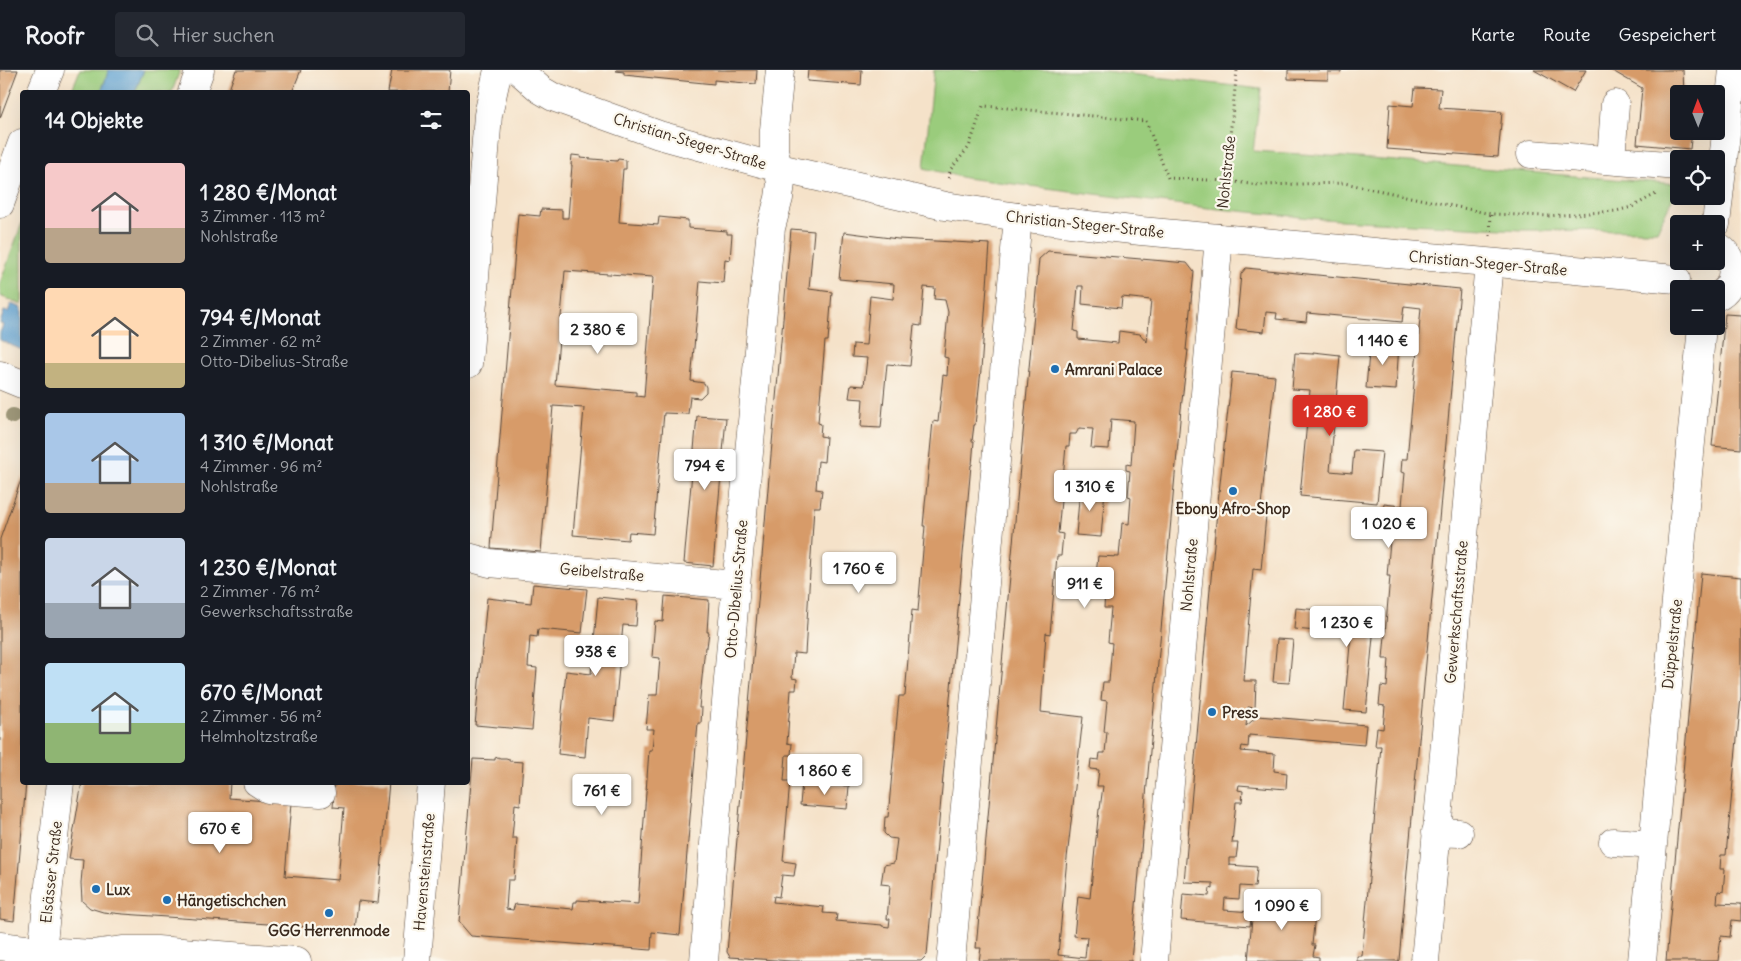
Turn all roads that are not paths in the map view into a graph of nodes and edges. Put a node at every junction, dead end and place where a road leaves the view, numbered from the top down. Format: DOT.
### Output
graph roads {
  1 [pos="50,70"];
  2 [pos="200,70"];
  3 [pos="498,70"];
  4 [pos="518,70"];
  5 [pos="780,70"];
  6 [pos="1733,70"];
  7 [pos="43,90"];
  8 [pos="193,90"];
  9 [pos="1616,104"];
  10 [pos="20,149"];
  11 [pos="1722,150"];
  12 [pos="1531,154"];
  13 [pos="1611,160"];
  14 [pos="1670,165"];
  15 [pos="779,168"];
  16 [pos="0,204"];
  17 [pos="1018,217"];
  18 [pos="1219,238"];
  19 [pos="1725,252"];
  20 [pos="1489,263"];
  21 [pos="1679,275"];
  22 [pos="1729,289"];
  23 [pos="1701,335"];
  24 [pos="470,339"];
  25 [pos="0,375"];
  26 [pos="20,383"];
  27 [pos="470,558"];
  28 [pos="736,585"];
  29 [pos="60,785"];
  30 [pos="262,785"];
  31 [pos="431,785"];
  32 [pos="321,793"];
  33 [pos="1613,842"];
  34 [pos="1652,845"];
  35 [pos="0,946"];
  36 [pos="42,956"];
  37 [pos="297,961"];
  38 [pos="417,961"];
  39 [pos="704,961"];
  40 [pos="951,961"];
  41 [pos="1154,961"];
  42 [pos="1424,961"];
  43 [pos="1642,961"];
  1 -- 7 [label="street"];
  2 -- 8 [label="street"];
  3 -- 24 [label="street"];
  4 -- 15 [label="street, Christian-Steger-Straße"];
  5 -- 15 [label="street, Otto-Dibelius-Straße"];
  6 -- 11 [label="street"];
  9 -- 13 [label="street"];
  10 -- 16 [label="street"];
  12 -- 13 [label="street"];
  13 -- 14 [label="street"];
  15 -- 17 [label="street, Christian-Steger-Straße"];
  15 -- 28 [label="street, Otto-Dibelius-Straße"];
  17 -- 18 [label="street, Christian-Steger-Straße"];
  17 -- 40 [label="street"];
  18 -- 20 [label="street, Christian-Steger-Straße"];
  18 -- 41 [label="street, Nohlstraße"];
  19 -- 22 [label="street"];
  20 -- 21 [label="street, Christian-Steger-Straße"];
  20 -- 42 [label="street, Gewerkschaftsstraße"];
  23 -- 34 [label="street, Düppelstraße"];
  25 -- 26 [label="street"];
  27 -- 28 [label="street, Geibelstraße"];
  28 -- 39 [label="street, Otto-Dibelius-Straße"];
  29 -- 36 [label="street, Elsässer Straße"];
  30 -- 32 [label="street"];
  31 -- 38 [label="street, Havensteinstraße"];
  33 -- 34 [label="street"];
  34 -- 43 [label="street, Düppelstraße"];
  35 -- 36 [label="street"];
  36 -- 37 [label="street"];
}
